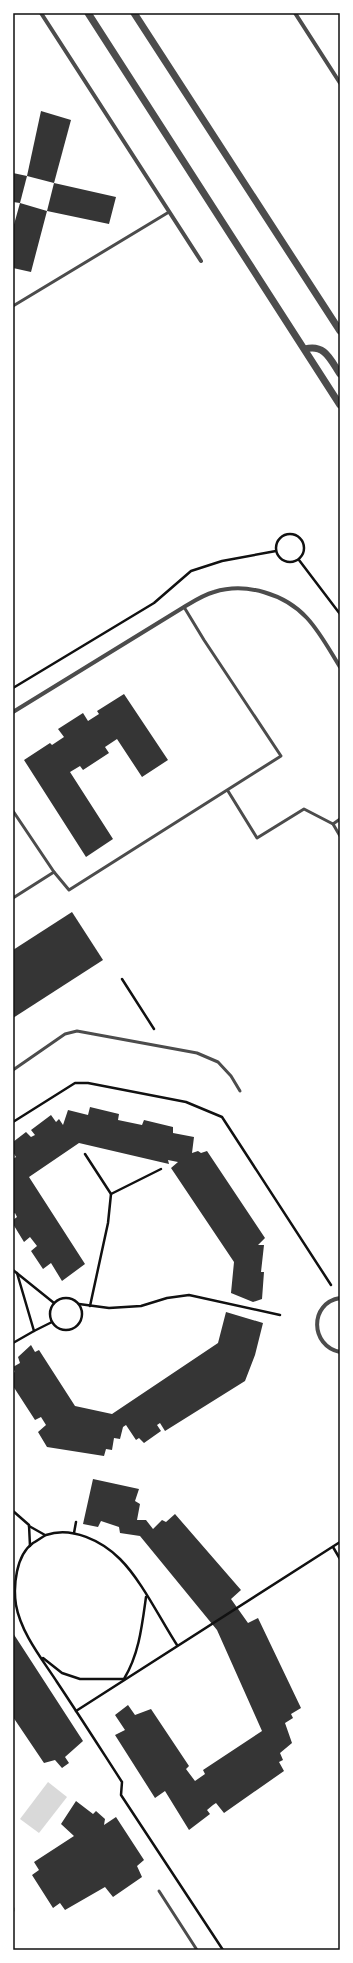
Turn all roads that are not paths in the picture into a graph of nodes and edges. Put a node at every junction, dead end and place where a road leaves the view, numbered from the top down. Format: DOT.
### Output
graph roads {
  1 [pos="41,13"];
  2 [pos="88,13"];
  3 [pos="134,13"];
  4 [pos="295,13"];
  5 [pos="340,83"];
  6 [pos="169,212"];
  7 [pos="201,261"];
  8 [pos="13,306"];
  9 [pos="340,331"];
  10 [pos="305,349"];
  11 [pos="340,374"];
  12 [pos="340,405"];
  13 [pos="184,607"];
  14 [pos="340,666"];
  15 [pos="13,712"];
  16 [pos="228,791"];
  17 [pos="13,811"];
  18 [pos="340,819"];
  19 [pos="333,824"];
  20 [pos="340,836"];
  21 [pos="54,872"];
  22 [pos="13,898"];
  23 [pos="13,1070"];
  24 [pos="240,1091"];
  25 [pos="340,1298"];
  26 [pos="340,1352"];
  27 [pos="159,1891"];
  28 [pos="197,1950"];
  1 -- 6 [label="street"];
  2 -- 10 [label="street"];
  3 -- 9 [label="street"];
  4 -- 5 [label="street"];
  6 -- 7 [label="street"];
  6 -- 8 [label="lane"];
  10 -- 11 [label="street"];
  10 -- 12 [label="street"];
  13 -- 14 [label="street"];
  13 -- 15 [label="street"];
  13 -- 16 [label="lane"];
  16 -- 19 [label="lane"];
  16 -- 21 [label="lane"];
  17 -- 21 [label="lane"];
  18 -- 19 [label="lane"];
  19 -- 20 [label="lane"];
  21 -- 22 [label="lane"];
  23 -- 24 [label="lane"];
  25 -- 26 [label="street"];
  27 -- 28 [label="lane"];
}
